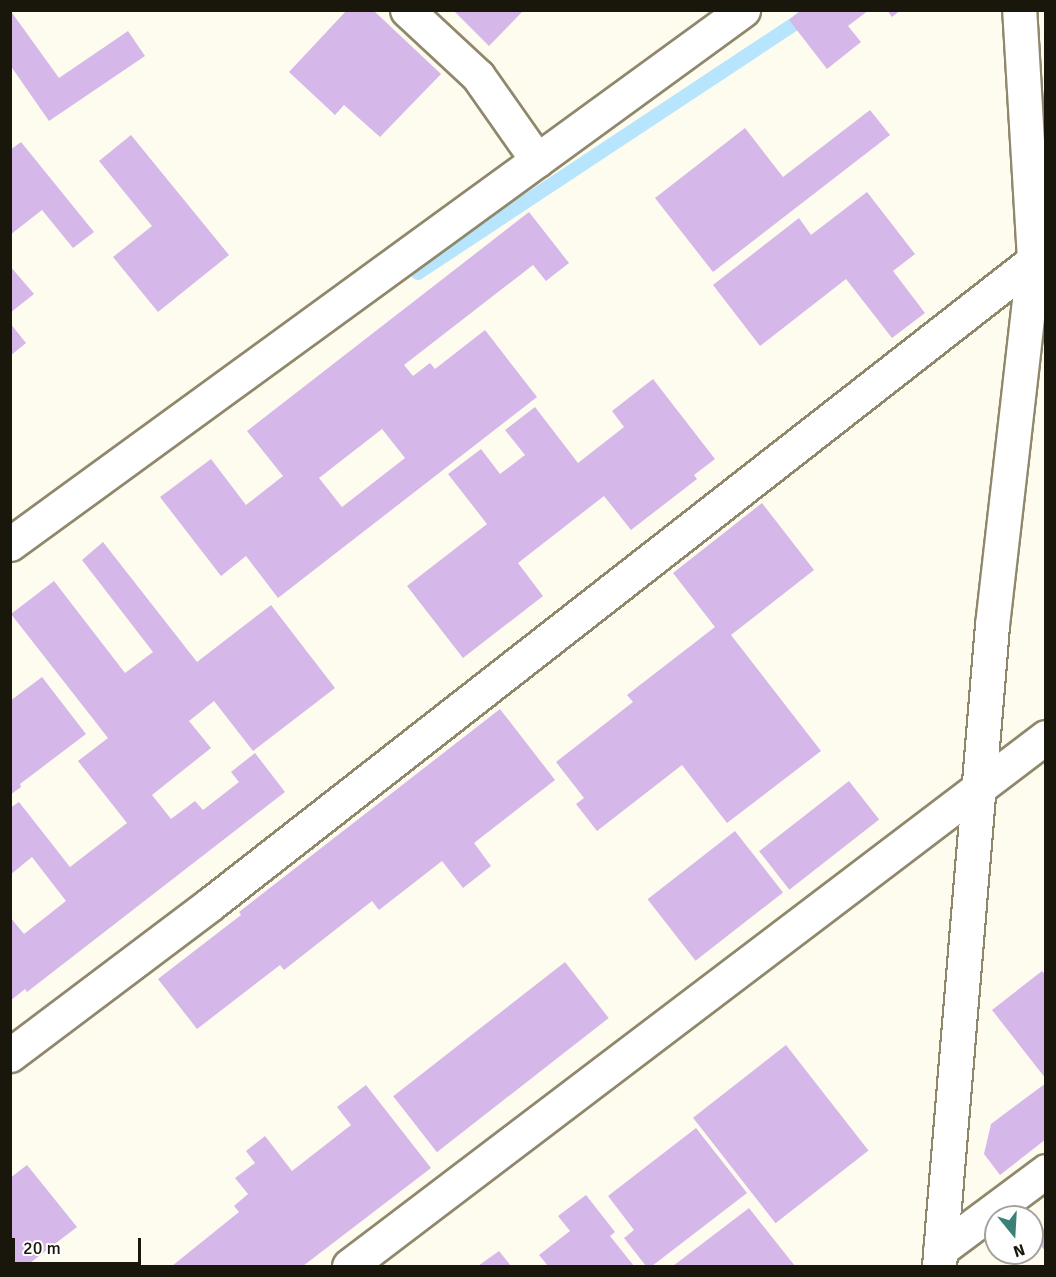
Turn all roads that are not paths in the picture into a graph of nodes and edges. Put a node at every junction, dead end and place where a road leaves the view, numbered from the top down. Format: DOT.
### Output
graph roads {
  1 [pos="407,10"];
  2 [pos="743,10"];
  3 [pos="1019,10"];
  4 [pos="537,160"];
  5 [pos="1040,255"];
  6 [pos="10,544"];
  7 [pos="1046,737"];
  8 [pos="978,792"];
  9 [pos="10,1055"];
  10 [pos="1046,1171"];
  11 [pos="939,1258"];
  12 [pos="349,1266"];
  1 -- 4 [label="street"];
  2 -- 4 [label="street"];
  3 -- 5 [label="street"];
  4 -- 6 [label="street"];
  5 -- 8 [label="street"];
  5 -- 9 [label="street"];
  7 -- 8 [label="street"];
  8 -- 11 [label="street"];
  8 -- 12 [label="street"];
  10 -- 11 [label="street"];
}
